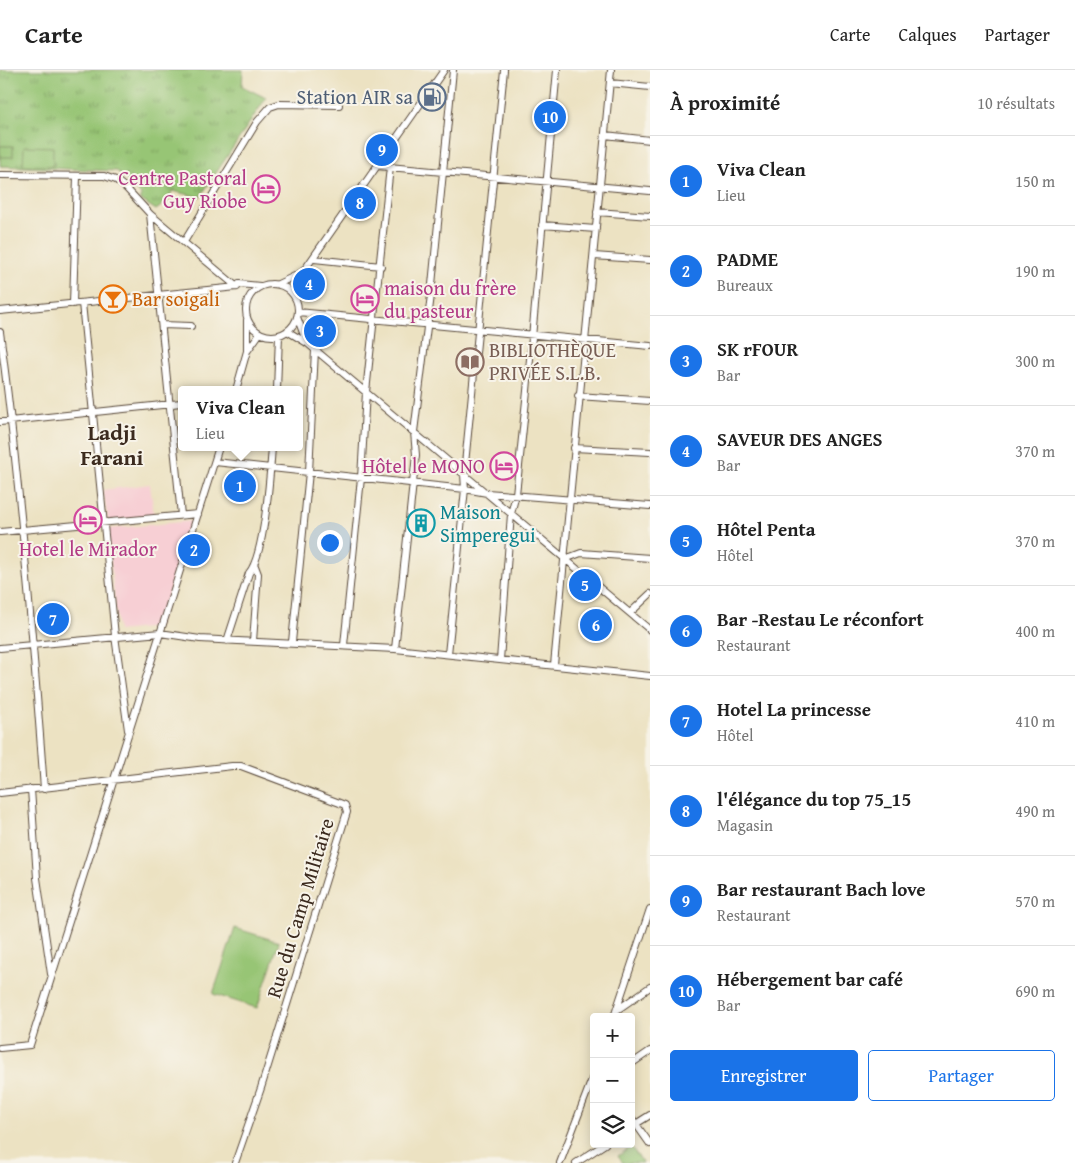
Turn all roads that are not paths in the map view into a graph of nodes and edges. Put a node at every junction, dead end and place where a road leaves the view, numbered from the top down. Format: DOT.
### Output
graph roads {
  1 [pos="444,70"];
  2 [pos="453,70"];
  3 [pos="504,70"];
  4 [pos="557,70"];
  5 [pos="611,70"];
  6 [pos="610,82"];
  7 [pos="650,87"];
  8 [pos="338,105"];
  9 [pos="605,135"];
  10 [pos="650,140"];
  11 [pos="378,166"];
  12 [pos="390,167"];
  13 [pos="444,172"];
  14 [pos="0,175"];
  15 [pos="78,176"];
  16 [pos="495,176"];
  17 [pos="546,181"];
  18 [pos="600,186"];
  19 [pos="650,191"];
  20 [pos="598,212"];
  21 [pos="150,214"];
  22 [pos="650,216"];
  23 [pos="542,225"];
  24 [pos="596,229"];
  25 [pos="184,242"];
  26 [pos="594,256"];
  27 [pos="314,259"];
  28 [pos="650,260"];
  29 [pos="381,266"];
  30 [pos="303,272"];
  31 [pos="278,284"];
  32 [pos="238,286"];
  33 [pos="260,286"];
  34 [pos="158,296"];
  35 [pos="294,296"];
  36 [pos="248,298"];
  37 [pos="82,303"];
  38 [pos="73,304"];
  39 [pos="0,311"];
  40 [pos="297,315"];
  41 [pos="374,319"];
  42 [pos="247,320"];
  43 [pos="427,323"];
  44 [pos="162,325"];
  45 [pos="191,326"];
  46 [pos="479,330"];
  47 [pos="287,331"];
  48 [pos="0,332"];
  49 [pos="260,333"];
  50 [pos="279,335"];
  51 [pos="532,336"];
  52 [pos="584,340"];
  53 [pos="307,343"];
  54 [pos="650,346"];
  55 [pos="315,350"];
  56 [pos="247,351"];
  57 [pos="237,386"];
  58 [pos="277,386"];
  59 [pos="366,392"];
  60 [pos="578,396"];
  61 [pos="650,401"];
  62 [pos="178,403"];
  63 [pos="170,404"];
  64 [pos="93,413"];
  65 [pos="12,421"];
  66 [pos="0,422"];
  67 [pos="414,432"];
  68 [pos="574,448"];
  69 [pos="218,451"];
  70 [pos="272,451"];
  71 [pos="650,452"];
  72 [pos="215,462"];
  73 [pos="270,468"];
  74 [pos="309,472"];
  75 [pos="464,474"];
  76 [pos="360,478"];
  77 [pos="413,484"];
  78 [pos="465,489"];
  79 [pos="487,494"];
  80 [pos="516,494"];
  81 [pos="569,499"];
  82 [pos="650,506"];
  83 [pos="198,514"];
  84 [pos="511,514"];
  85 [pos="181,515"];
  86 [pos="103,523"];
  87 [pos="22,530"];
  88 [pos="0,532"];
  89 [pos="650,558"];
  90 [pos="565,559"];
  91 [pos="255,566"];
  92 [pos="650,594"];
  93 [pos="630,613"];
  94 [pos="650,630"];
  95 [pos="160,633"];
  96 [pos="115,636"];
  97 [pos="227,641"];
  98 [pos="253,641"];
  99 [pos="292,642"];
  100 [pos="34,644"];
  101 [pos="344,645"];
  102 [pos="0,648"];
  103 [pos="395,649"];
  104 [pos="448,654"];
  105 [pos="500,660"];
  106 [pos="554,665"];
  107 [pos="650,676"];
  108 [pos="128,731"];
  109 [pos="113,781"];
  110 [pos="31,789"];
  111 [pos="44,789"];
  112 [pos="0,793"];
  113 [pos="650,909"];
  114 [pos="648,920"];
  115 [pos="51,977"];
  116 [pos="650,987"];
  117 [pos="616,1013"];
  118 [pos="617,1013"];
  119 [pos="0,1048"];
  120 [pos="650,1050"];
  121 [pos="635,1061"];
  122 [pos="590,1084"];
  123 [pos="650,1115"];
  124 [pos="635,1125"];
  125 [pos="635,1127"];
  126 [pos="650,1144"];
  127 [pos="599,1148"];
  128 [pos="235,1163"];
  129 [pos="560,1163"];
  130 [pos="576,1163"];
  1 -- 11 [label="street"];
  2 -- 13 [label="street"];
  3 -- 16 [label="street"];
  4 -- 17 [label="street"];
  5 -- 6 [label="street"];
  6 -- 7 [label="street"];
  6 -- 9 [label="street"];
  8 -- 25 [label="street"];
  9 -- 10 [label="street"];
  9 -- 18 [label="street"];
  11 -- 12 [label="street"];
  11 -- 27 [label="street"];
  12 -- 13 [label="street"];
  12 -- 29 [label="street"];
  13 -- 16 [label="street"];
  13 -- 43 [label="street"];
  14 -- 15 [label="street"];
  15 -- 21 [label="street"];
  15 -- 38 [label="street"];
  16 -- 17 [label="street"];
  16 -- 46 [label="street"];
  17 -- 18 [label="street"];
  17 -- 23 [label="street"];
  18 -- 19 [label="street"];
  18 -- 20 [label="street"];
  20 -- 22 [label="street"];
  20 -- 24 [label="street"];
  21 -- 25 [label="street"];
  21 -- 34 [label="street"];
  23 -- 24 [label="street"];
  23 -- 51 [label="street"];
  24 -- 26 [label="street"];
  25 -- 32 [label="street"];
  26 -- 28 [label="street"];
  26 -- 52 [label="street"];
  27 -- 29 [label="street"];
  27 -- 30 [label="street"];
  29 -- 41 [label="street"];
  30 -- 31 [label="street"];
  30 -- 35 [label="street"];
  31 -- 33 [label="street"];
  31 -- 35 [label="street"];
  32 -- 33 [label="street"];
  32 -- 34 [label="street"];
  32 -- 36 [label="street"];
  33 -- 36 [label="street"];
  34 -- 37 [label="street"];
  34 -- 44 [label="street"];
  35 -- 40 [label="street"];
  36 -- 42 [label="street"];
  37 -- 38 [label="street"];
  37 -- 64 [label="street"];
  38 -- 39 [label="street"];
  40 -- 41 [label="street"];
  40 -- 47 [label="street"];
  40 -- 53 [label="street"];
  41 -- 43 [label="street"];
  41 -- 59 [label="street"];
  42 -- 49 [label="street"];
  42 -- 56 [label="street"];
  43 -- 46 [label="street"];
  43 -- 67 [label="street"];
  44 -- 45 [label="street"];
  44 -- 63 [label="street"];
  46 -- 51 [label="street"];
  46 -- 75 [label="street"];
  47 -- 50 [label="street"];
  47 -- 53 [label="street"];
  48 -- 65 [label="street"];
  49 -- 50 [label="street"];
  49 -- 56 [label="street"];
  50 -- 58 [label="street"];
  51 -- 52 [label="street"];
  51 -- 80 [label="street"];
  52 -- 54 [label="street"];
  52 -- 60 [label="street"];
  53 -- 55 [label="street"];
  55 -- 59 [label="street"];
  55 -- 74 [label="street"];
  56 -- 57 [label="street"];
  59 -- 67 [label="street"];
  59 -- 76 [label="street"];
  60 -- 61 [label="street"];
  60 -- 68 [label="street"];
  62 -- 63 [label="street"];
  63 -- 64 [label="street"];
  63 -- 85 [label="street"];
  64 -- 65 [label="street"];
  64 -- 86 [label="street"];
  65 -- 66 [label="street"];
  65 -- 87 [label="street"];
  67 -- 75 [label="street"];
  67 -- 77 [label="street"];
  68 -- 71 [label="street"];
  68 -- 81 [label="street"];
  69 -- 72 [label="street"];
  70 -- 73 [label="street"];
  72 -- 73 [label="street"];
  72 -- 83 [label="street"];
  73 -- 74 [label="street"];
  73 -- 91 [label="street"];
  74 -- 76 [label="street"];
  74 -- 99 [label="street"];
  75 -- 78 [label="street"];
  75 -- 79 [label="street"];
  76 -- 77 [label="street"];
  76 -- 101 [label="street"];
  77 -- 78 [label="street"];
  77 -- 103 [label="street"];
  78 -- 79 [label="street"];
  78 -- 104 [label="street"];
  79 -- 80 [label="street"];
  79 -- 84 [label="street"];
  80 -- 81 [label="street"];
  80 -- 84 [label="street"];
  81 -- 82 [label="street"];
  81 -- 90 [label="street"];
  83 -- 85 [label="street"];
  83 -- 95 [label="street"];
  84 -- 90 [label="street"];
  84 -- 105 [label="street"];
  85 -- 86 [label="street"];
  86 -- 87 [label="street"];
  86 -- 96 [label="street"];
  87 -- 88 [label="street"];
  87 -- 100 [label="street"];
  89 -- 90 [label="street"];
  90 -- 93 [label="street"];
  90 -- 106 [label="street"];
  91 -- 97 [label="street"];
  91 -- 98 [label="street"];
  92 -- 93 [label="street"];
  93 -- 94 [label="street"];
  95 -- 96 [label="street"];
  95 -- 97 [label="street"];
  95 -- 108 [label="street"];
  96 -- 100 [label="street"];
  96 -- 108 [label="street"];
  97 -- 98 [label="street"];
  98 -- 99 [label="street"];
  99 -- 101 [label="street"];
  100 -- 102 [label="street"];
  100 -- 111 [label="street"];
  101 -- 103 [label="street"];
  103 -- 104 [label="street"];
  104 -- 105 [label="street"];
  105 -- 106 [label="street"];
  106 -- 107 [label="street"];
  108 -- 109 [label="street"];
  109 -- 111 [label="street"];
  109 -- 115 [label="street"];
  109 -- 128 [label="street, Rue du Camp Militaire"];
  110 -- 111 [label="street"];
  110 -- 112 [label="street"];
  110 -- 115 [label="street"];
  113 -- 114 [label="street"];
  114 -- 117 [label="street"];
  115 -- 119 [label="street"];
  116 -- 118 [label="street"];
  120 -- 121 [label="street"];
  122 -- 129 [label="street"];
  123 -- 124 [label="street"];
  125 -- 126 [label="street"];
  127 -- 130 [label="street"];
}
